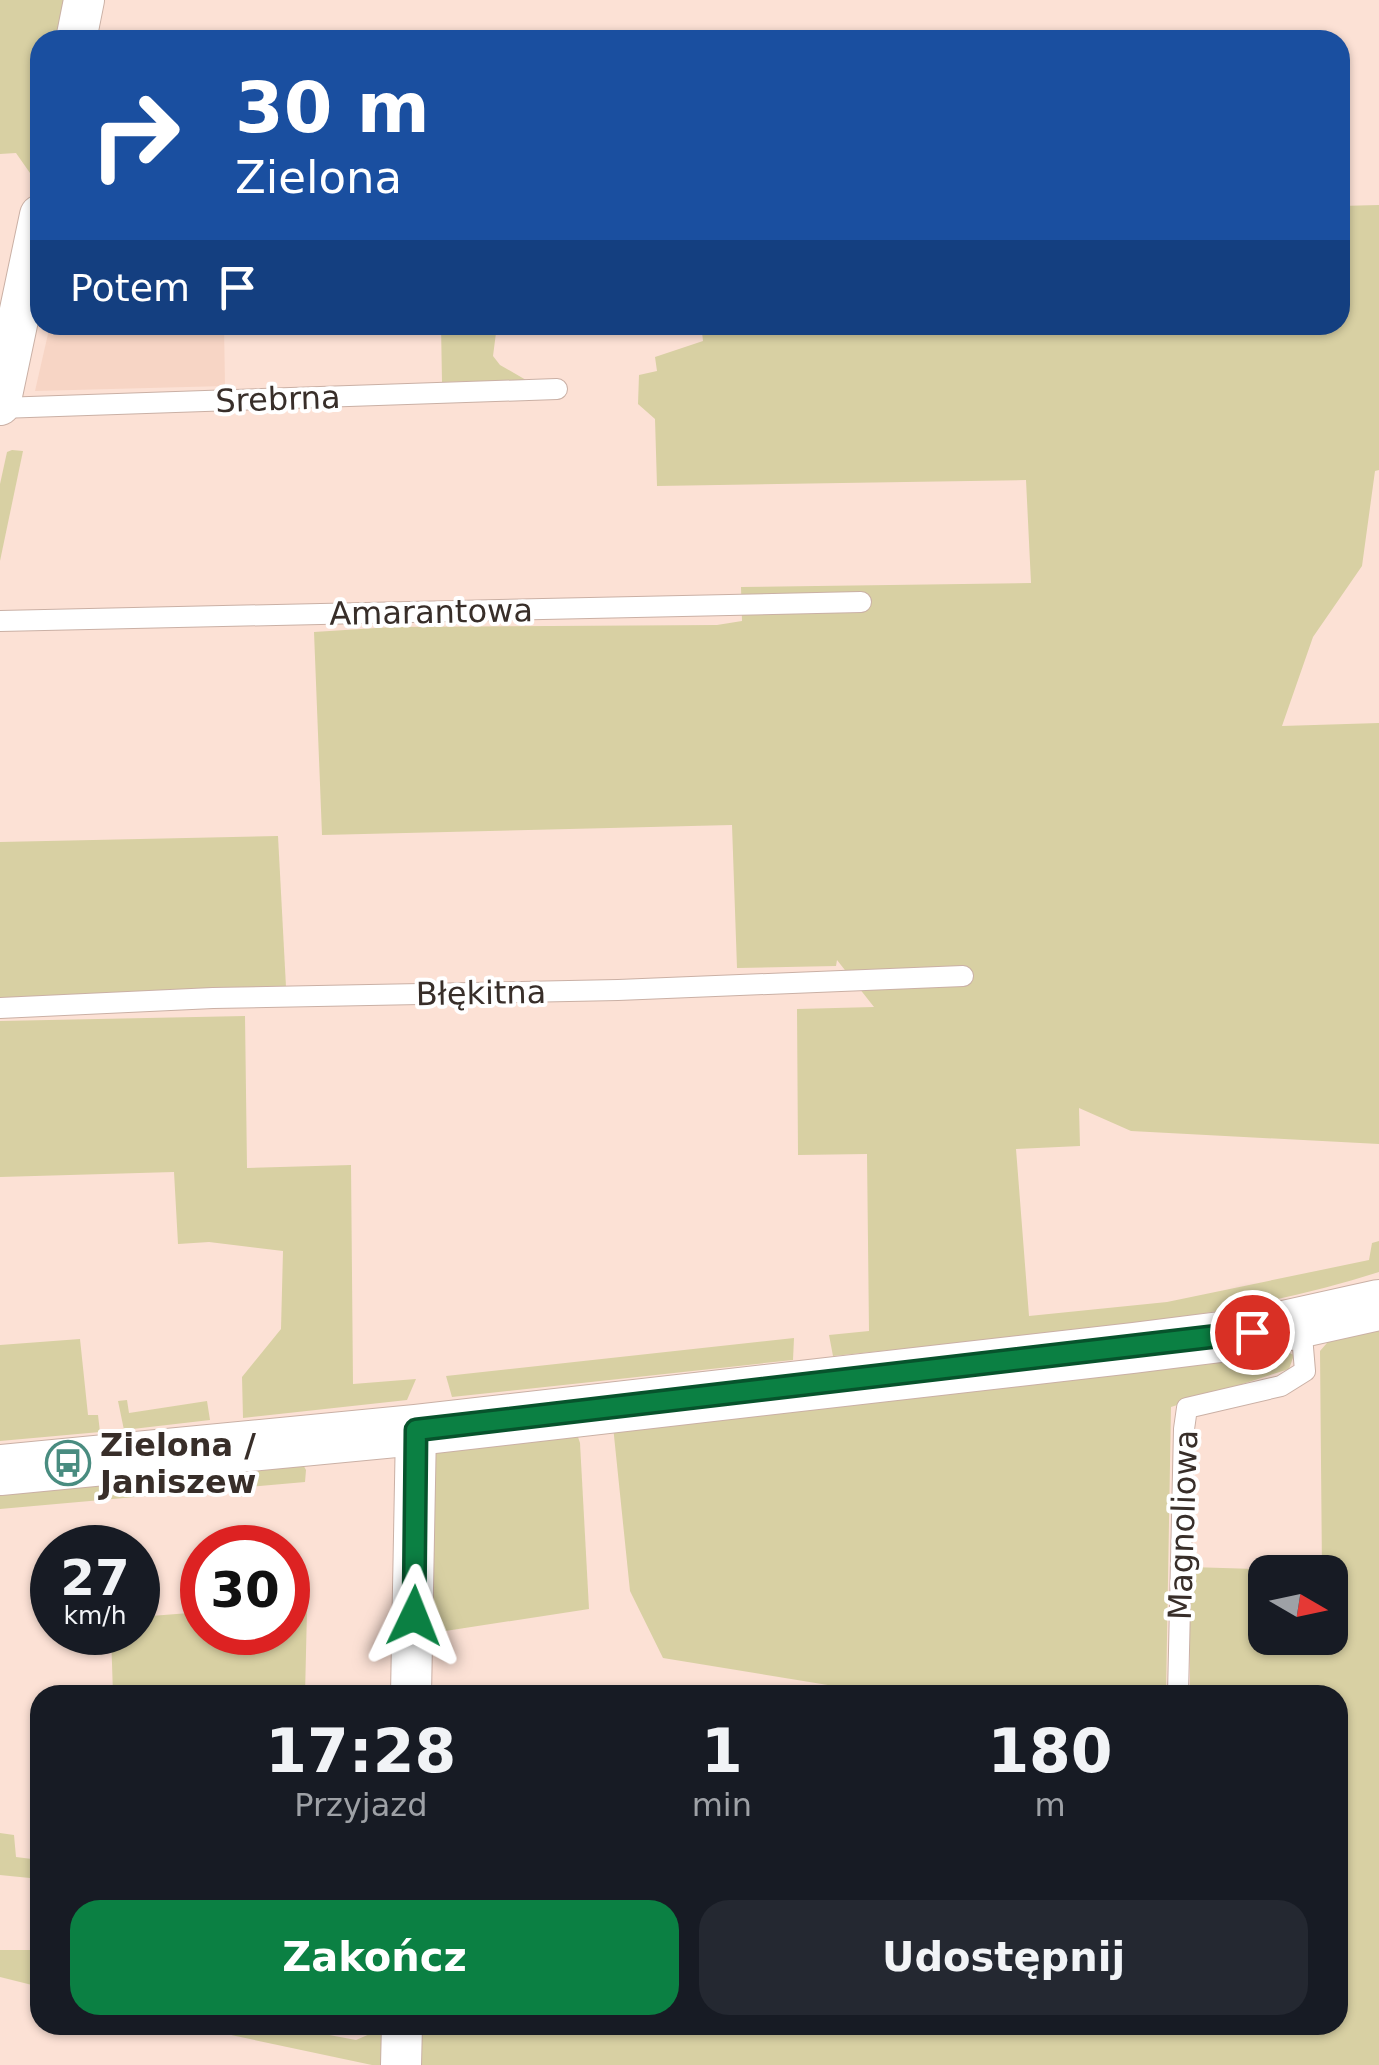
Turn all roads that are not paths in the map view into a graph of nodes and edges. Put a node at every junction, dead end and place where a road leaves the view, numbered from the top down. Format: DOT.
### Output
graph roads {
  1 [pos="84,0"];
  2 [pos="78,30"];
  3 [pos="30,263"];
  4 [pos="557,390"];
  5 [pos="0,406"];
  6 [pos="862,602"];
  7 [pos="0,622"];
  8 [pos="963,976"];
  9 [pos="0,1008"];
  10 [pos="1379,1304"];
  11 [pos="1301,1322"];
  12 [pos="416,1430"];
  13 [pos="0,1470"];
  14 [pos="411,1685"];
  15 [pos="1178,1685"];
  16 [pos="402,2035"];
  17 [pos="401,2065"];
  1 -- 2 [label="street"];
  3 -- 5 [label="street"];
  4 -- 5 [label="lane, Srebrna"];
  6 -- 7 [label="lane, Amarantowa"];
  8 -- 9 [label="lane, Błękitna"];
  10 -- 11 [label="street"];
  11 -- 12 [label="street"];
  11 -- 15 [label="lane, Magnoliowa"];
  12 -- 13 [label="street"];
  12 -- 14 [label="street"];
  16 -- 17 [label="street"];
}
